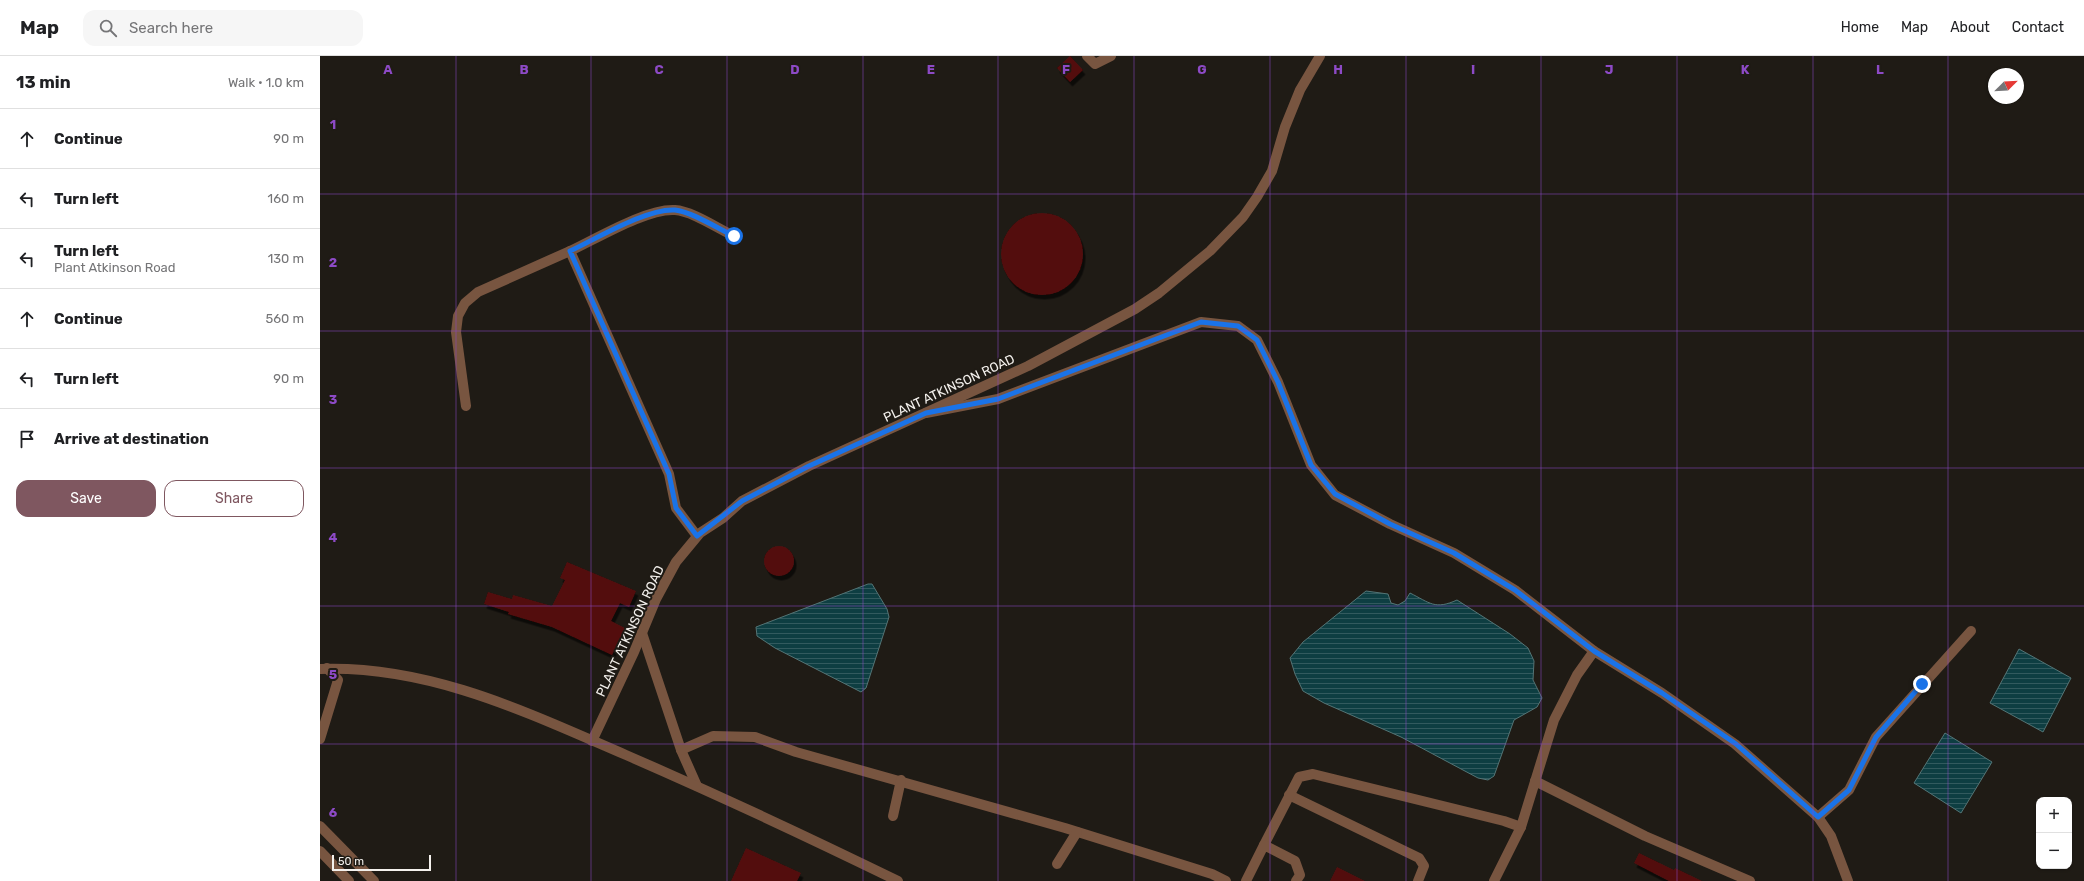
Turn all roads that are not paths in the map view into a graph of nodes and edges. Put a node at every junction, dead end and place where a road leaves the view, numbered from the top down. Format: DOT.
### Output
graph roads {
  1 [pos="1087,56"];
  2 [pos="1111,56"];
  3 [pos="1320,56"];
  4 [pos="734,236"];
  5 [pos="570,251"];
  6 [pos="466,406"];
  7 [pos="926,413"];
  8 [pos="697,536"];
  9 [pos="1971,631"];
  10 [pos="642,633"];
  11 [pos="1594,651"];
  12 [pos="323,668"];
  13 [pos="320,739"];
  14 [pos="592,741"];
  15 [pos="681,750"];
  16 [pos="901,780"];
  17 [pos="1535,781"];
  18 [pos="697,786"];
  19 [pos="1289,795"];
  20 [pos="893,816"];
  21 [pos="1818,817"];
  22 [pos="320,826"];
  23 [pos="1521,827"];
  24 [pos="1077,832"];
  25 [pos="1264,845"];
  26 [pos="320,851"];
  27 [pos="1057,864"];
  28 [pos="349,881"];
  29 [pos="374,881"];
  30 [pos="898,881"];
  31 [pos="1226,881"];
  32 [pos="1246,881"];
  33 [pos="1296,881"];
  34 [pos="1418,881"];
  35 [pos="1494,881"];
  36 [pos="1750,881"];
  37 [pos="1848,881"];
  1 -- 2 [label="lane"];
  3 -- 7 [label="lane, PLANT ATKINSON ROAD"];
  4 -- 5 [label="lane"];
  5 -- 6 [label="lane"];
  5 -- 8 [label="lane"];
  7 -- 8 [label="lane, PLANT ATKINSON ROAD"];
  7 -- 11 [label="lane"];
  8 -- 10 [label="lane, PLANT ATKINSON ROAD"];
  9 -- 21 [label="lane"];
  10 -- 14 [label="lane, PLANT ATKINSON ROAD"];
  10 -- 15 [label="lane"];
  11 -- 17 [label="lane"];
  11 -- 21 [label="lane"];
  12 -- 13 [label="lane"];
  12 -- 14 [label="lane"];
  14 -- 18 [label="lane"];
  15 -- 16 [label="lane"];
  15 -- 18 [label="lane"];
  16 -- 20 [label="lane"];
  16 -- 24 [label="lane"];
  17 -- 23 [label="lane"];
  17 -- 36 [label="lane"];
  18 -- 30 [label="lane"];
  19 -- 23 [label="lane"];
  19 -- 25 [label="lane"];
  19 -- 34 [label="lane"];
  21 -- 37 [label="lane"];
  22 -- 29 [label="lane"];
  23 -- 35 [label="lane"];
  24 -- 27 [label="lane"];
  24 -- 31 [label="lane"];
  25 -- 32 [label="lane"];
  25 -- 33 [label="lane"];
  26 -- 28 [label="lane"];
}
